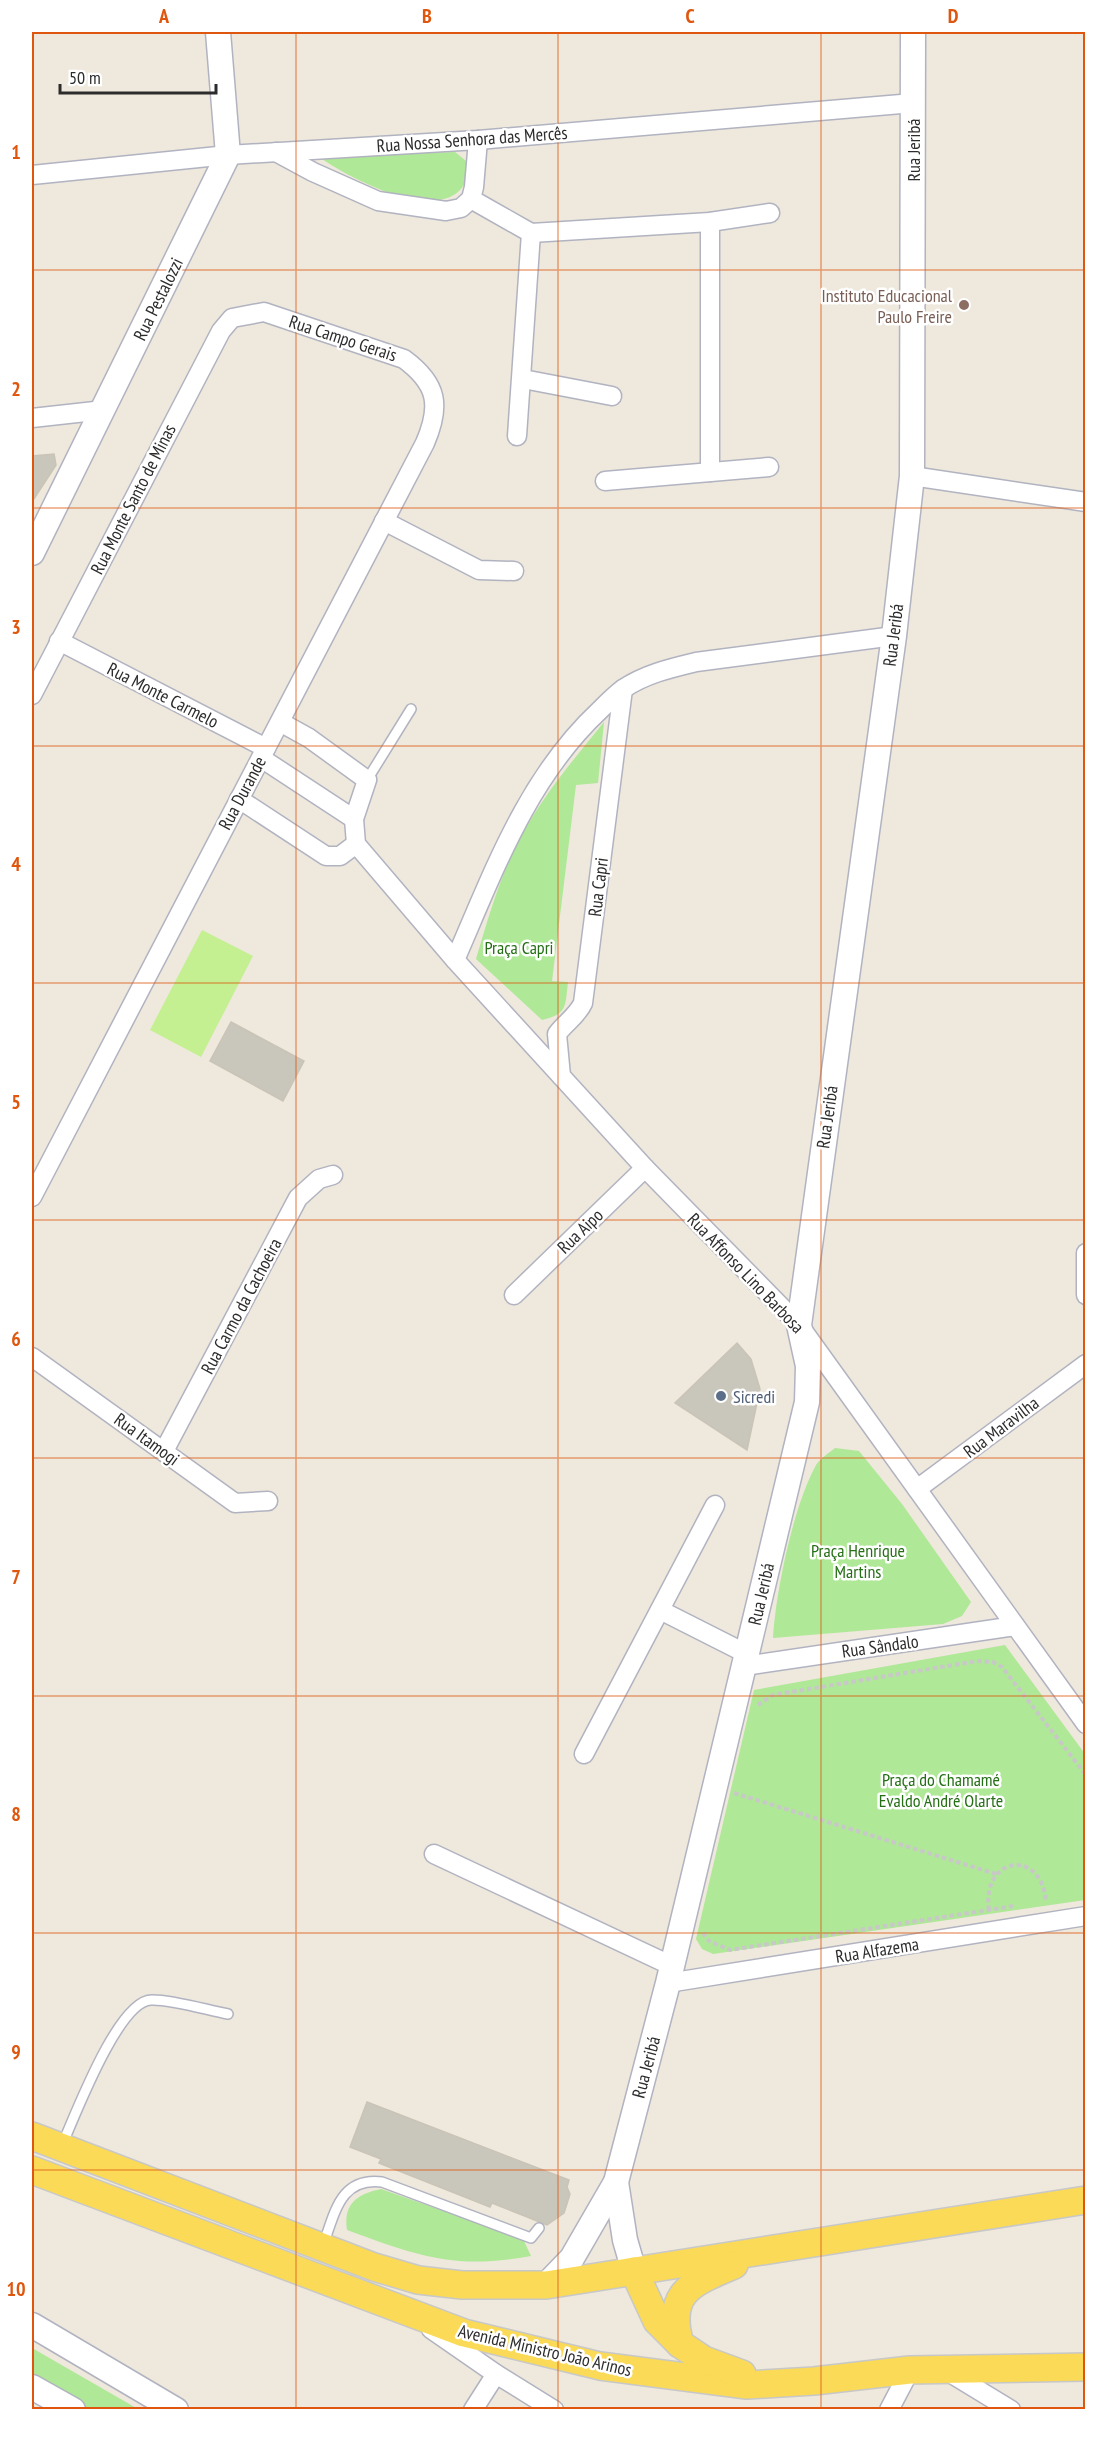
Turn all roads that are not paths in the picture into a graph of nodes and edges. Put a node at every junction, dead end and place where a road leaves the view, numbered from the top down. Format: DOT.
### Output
graph roads {
  1 [pos="218,32"];
  2 [pos="913,32"];
  3 [pos="913,103"];
  4 [pos="478,140"];
  5 [pos="276,152"];
  6 [pos="228,155"];
  7 [pos="32,175"];
  8 [pos="471,199"];
  9 [pos="770,213"];
  10 [pos="710,222"];
  11 [pos="531,233"];
  12 [pos="245,314"];
  13 [pos="523,379"];
  14 [pos="429,385"];
  15 [pos="612,396"];
  16 [pos="104,410"];
  17 [pos="32,418"];
  18 [pos="517,436"];
  19 [pos="769,467"];
  20 [pos="710,472"];
  21 [pos="912,476"];
  22 [pos="605,481"];
  23 [pos="1086,502"];
  24 [pos="384,521"];
  25 [pos="32,553"];
  26 [pos="514,571"];
  27 [pos="894,636"];
  28 [pos="59,641"];
  29 [pos="623,689"];
  30 [pos="32,695"];
  31 [pos="411,709"];
  32 [pos="280,722"];
  33 [pos="263,753"];
  34 [pos="367,780"];
  35 [pos="239,799"];
  36 [pos="354,819"];
  37 [pos="361,850"];
  38 [pos="455,960"];
  39 [pos="561,1076"];
  40 [pos="645,1168"];
  41 [pos="333,1175"];
  42 [pos="32,1197"];
  43 [pos="1086,1253"];
  44 [pos="514,1295"];
  45 [pos="1086,1295"];
  46 [pos="799,1325"];
  47 [pos="32,1357"];
  48 [pos="1086,1364"];
  49 [pos="164,1451"];
  50 [pos="917,1489"];
  51 [pos="268,1502"];
  52 [pos="715,1504"];
  53 [pos="660,1610"];
  54 [pos="1015,1626"];
  55 [pos="745,1660"];
  56 [pos="1086,1724"];
  57 [pos="584,1754"];
  58 [pos="434,1854"];
  59 [pos="1086,1916"];
  60 [pos="670,1975"];
  61 [pos="228,2014"];
  62 [pos="32,2136"];
  63 [pos="61,2148"];
  64 [pos="32,2170"];
  65 [pos="616,2182"];
  66 [pos="1086,2200"];
  67 [pos="539,2228"];
  68 [pos="322,2247"];
  69 [pos="772,2250"];
  70 [pos="634,2271"];
  71 [pos="546,2285"];
  72 [pos="407,2313"];
  73 [pos="32,2325"];
  74 [pos="680,2344"];
  75 [pos="1086,2367"];
  76 [pos="910,2370"];
  77 [pos="947,2371"];
  78 [pos="496,2374"];
  79 [pos="814,2381"];
  80 [pos="32,2387"];
  81 [pos="167,2407"];
  82 [pos="73,2409"];
  83 [pos="473,2409"];
  84 [pos="554,2409"];
  85 [pos="889,2409"];
  86 [pos="1011,2409"];
  1 -- 6 [label="street"];
  2 -- 3 [label="street, Rua Jeribá"];
  3 -- 4 [label="street, Rua Nossa Senhora das Mercês"];
  3 -- 21 [label="street, Rua Jeribá"];
  4 -- 5 [label="street, Rua Nossa Senhora das Mercês"];
  4 -- 8 [label="street"];
  5 -- 6 [label="street, Rua Nossa Senhora das Mercês"];
  5 -- 8 [label="street"];
  6 -- 7 [label="street, Rua Nossa Senhora das Mercês"];
  6 -- 16 [label="street, Rua Pestalozzi"];
  8 -- 11 [label="street"];
  9 -- 10 [label="street"];
  10 -- 11 [label="street"];
  10 -- 20 [label="street"];
  11 -- 13 [label="street"];
  12 -- 14 [label="street, Rua Campo Gerais"];
  12 -- 28 [label="street, Rua Monte Santo de Minas"];
  13 -- 15 [label="street"];
  13 -- 18 [label="street"];
  14 -- 24 [label="street, Rua Durande"];
  16 -- 17 [label="street"];
  16 -- 25 [label="street, Rua Pestalozzi"];
  19 -- 20 [label="street"];
  20 -- 22 [label="street"];
  21 -- 23 [label="street"];
  21 -- 27 [label="street, Rua Jeribá"];
  24 -- 26 [label="street"];
  24 -- 32 [label="street, Rua Durande"];
  27 -- 29 [label="street"];
  27 -- 46 [label="street, Rua Jeribá"];
  28 -- 30 [label="street, Rua Monte Santo de Minas"];
  28 -- 33 [label="street, Rua Monte Carmelo"];
  29 -- 38 [label="street"];
  29 -- 39 [label="street, Rua Capri"];
  31 -- 34 [label="lane"];
  32 -- 33 [label="street, Rua Durande"];
  32 -- 34 [label="street"];
  33 -- 35 [label="street, Rua Durande"];
  33 -- 36 [label="street, Rua Monte Carmelo"];
  34 -- 36 [label="street"];
  35 -- 37 [label="street"];
  35 -- 42 [label="street, Rua Durande"];
  36 -- 37 [label="street"];
  37 -- 38 [label="street, Rua Affonso Lino Barbosa"];
  38 -- 39 [label="street, Rua Affonso Lino Barbosa"];
  39 -- 40 [label="street, Rua Affonso Lino Barbosa"];
  40 -- 44 [label="street, Rua Aipo"];
  40 -- 46 [label="street, Rua Affonso Lino Barbosa"];
  41 -- 49 [label="street, Rua Carmo da Cachoeira"];
  43 -- 45 [label="street"];
  46 -- 50 [label="street, Rua Affonso Lino Barbosa"];
  46 -- 55 [label="street, Rua Jeribá"];
  47 -- 49 [label="street, Rua Itamogi"];
  48 -- 50 [label="street, Rua Maravilha"];
  49 -- 51 [label="street, Rua Itamogi"];
  50 -- 54 [label="street, Rua Affonso Lino Barbosa"];
  52 -- 53 [label="street"];
  53 -- 55 [label="street"];
  53 -- 57 [label="street"];
  54 -- 55 [label="street, Rua Sândalo"];
  54 -- 56 [label="street, Rua Affonso Lino Barbosa"];
  55 -- 60 [label="street, Rua Jeribá"];
  58 -- 60 [label="street"];
  59 -- 60 [label="street, Rua Alfazema"];
  60 -- 65 [label="street, Rua Jeribá"];
  61 -- 63 [label="lane"];
  62 -- 63 [label="main road"];
  63 -- 68 [label="main road"];
  64 -- 72 [label="main road, Avenida Ministro João Arinos"];
  65 -- 70 [label="street"];
  65 -- 71 [label="street"];
  66 -- 69 [label="main road"];
  67 -- 68 [label="lane"];
  68 -- 71 [label="main road"];
  69 -- 70 [label="main road"];
  69 -- 74 [label="main road"];
  70 -- 71 [label="main road"];
  70 -- 74 [label="main road"];
  72 -- 78 [label="street"];
  72 -- 79 [label="main road, Avenida Ministro João Arinos"];
  73 -- 81 [label="street"];
  74 -- 79 [label="main road"];
  75 -- 77 [label="main road, Avenida Ministro João Arinos"];
  76 -- 77 [label="main road, Avenida Ministro João Arinos"];
  76 -- 79 [label="main road, Avenida Ministro João Arinos"];
  76 -- 85 [label="street"];
  77 -- 86 [label="street"];
  78 -- 83 [label="street"];
  78 -- 84 [label="street"];
  80 -- 82 [label="street"];
}
